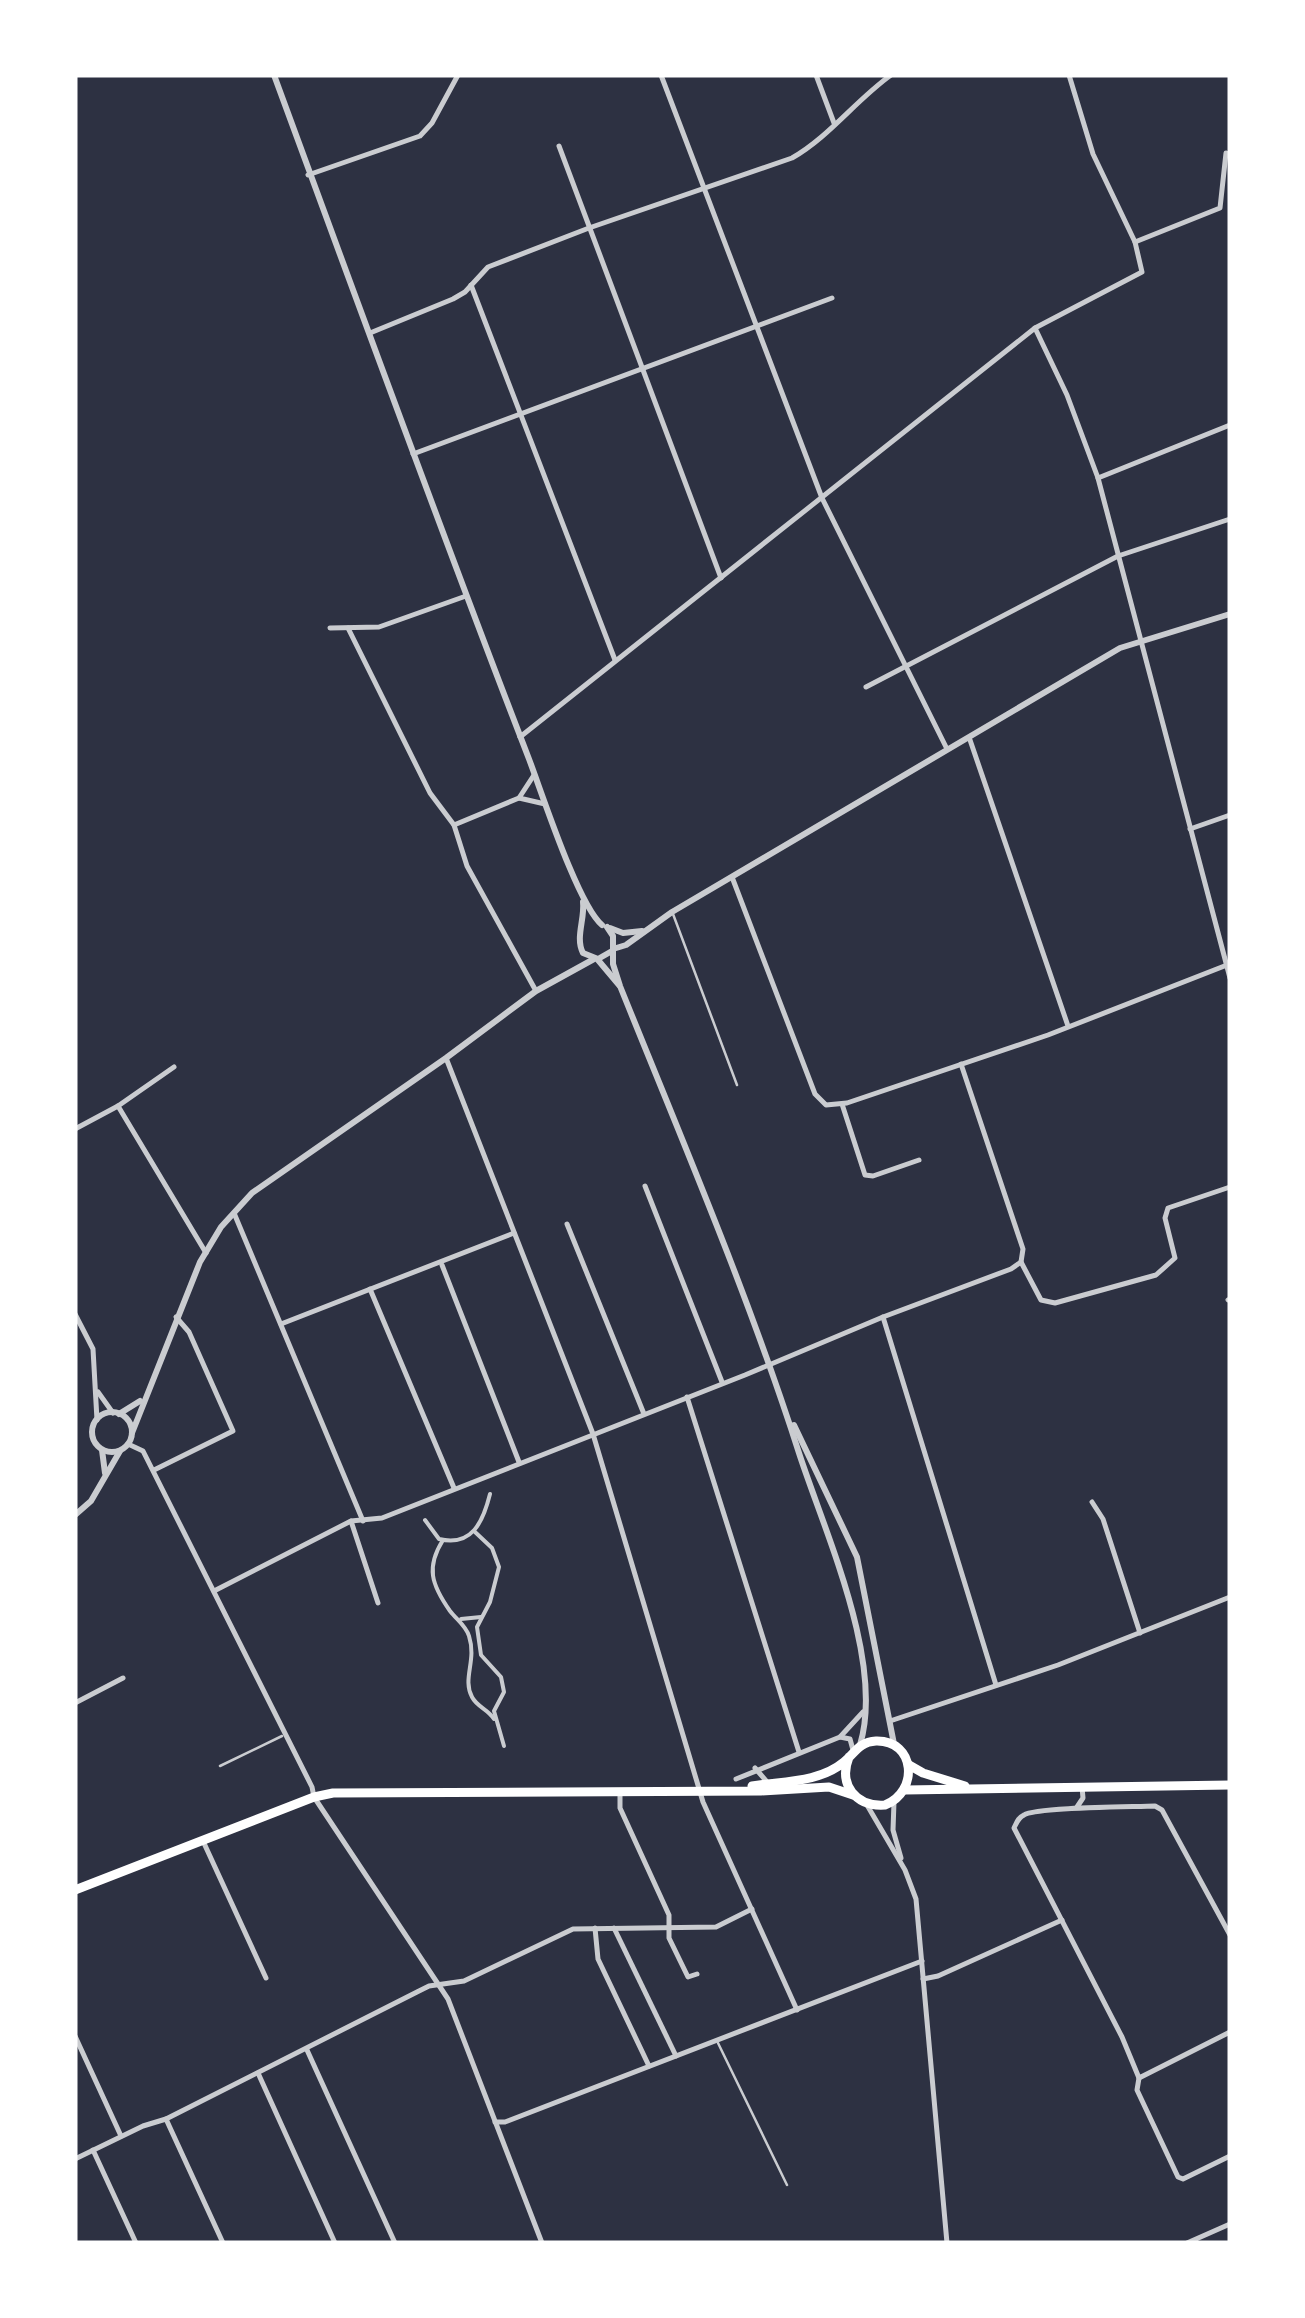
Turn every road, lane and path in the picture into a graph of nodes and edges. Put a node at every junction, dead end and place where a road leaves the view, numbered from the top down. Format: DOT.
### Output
graph roads {
  1 [pos="274,75"];
  2 [pos="458,75"];
  3 [pos="661,75"];
  4 [pos="816,75"];
  5 [pos="891,75"];
  6 [pos="1069,75"];
  7 [pos="834,123"];
  8 [pos="558,146"];
  9 [pos="1226,153"];
  10 [pos="308,175"];
  11 [pos="704,188"];
  12 [pos="589,228"];
  13 [pos="1135,242"];
  14 [pos="471,284"];
  15 [pos="832,298"];
  16 [pos="755,327"];
  17 [pos="1035,328"];
  18 [pos="367,334"];
  19 [pos="642,370"];
  20 [pos="521,415"];
  21 [pos="1230,426"];
  22 [pos="413,454"];
  23 [pos="1098,478"];
  24 [pos="822,498"];
  25 [pos="1230,519"];
  26 [pos="1118,556"];
  27 [pos="721,578"];
  28 [pos="466,596"];
  29 [pos="1230,614"];
  30 [pos="330,628"];
  31 [pos="348,628"];
  32 [pos="1140,643"];
  33 [pos="615,661"];
  34 [pos="905,667"];
  35 [pos="866,687"];
  36 [pos="520,737"];
  37 [pos="969,737"];
  38 [pos="947,749"];
  39 [pos="534,774"];
  40 [pos="519,798"];
  41 [pos="546,804"];
  42 [pos="1230,815"];
  43 [pos="454,824"];
  44 [pos="1190,829"];
  45 [pos="732,877"];
  46 [pos="582,896"];
  47 [pos="672,912"];
  48 [pos="605,926"];
  49 [pos="582,931"];
  50 [pos="646,931"];
  51 [pos="579,946"];
  52 [pos="613,950"];
  53 [pos="596,959"];
  54 [pos="1226,965"];
  55 [pos="565,973"];
  56 [pos="1230,978"];
  57 [pos="620,986"];
  58 [pos="536,991"];
  59 [pos="1068,1026"];
  60 [pos="446,1058"];
  61 [pos="960,1064"];
  62 [pos="174,1067"];
  63 [pos="737,1085"];
  64 [pos="842,1104"];
  65 [pos="118,1106"];
  66 [pos="75,1129"];
  67 [pos="919,1160"];
  68 [pos="645,1186"];
  69 [pos="1230,1187"];
  70 [pos="234,1212"];
  71 [pos="567,1224"];
  72 [pos="514,1232"];
  73 [pos="206,1253"];
  74 [pos="1021,1262"];
  75 [pos="441,1264"];
  76 [pos="370,1289"];
  77 [pos="75,1314"];
  78 [pos="176,1317"];
  79 [pos="883,1317"];
  80 [pos="280,1324"];
  81 [pos="772,1364"];
  82 [pos="722,1382"];
  83 [pos="95,1384"];
  84 [pos="686,1396"];
  85 [pos="144,1397"];
  86 [pos="788,1412"];
  87 [pos="116,1414"];
  88 [pos="644,1414"];
  89 [pos="97,1420"];
  90 [pos="132,1433"];
  91 [pos="593,1434"];
  92 [pos="128,1444"];
  93 [pos="102,1450"];
  94 [pos="120,1450"];
  95 [pos="520,1462"];
  96 [pos="153,1471"];
  97 [pos="105,1476"];
  98 [pos="454,1488"];
  99 [pos="490,1494"];
  100 [pos="1092,1502"];
  101 [pos="75,1515"];
  102 [pos="424,1520"];
  103 [pos="352,1521"];
  104 [pos="364,1522"];
  105 [pos="475,1532"];
  106 [pos="443,1540"];
  107 [pos="214,1591"];
  108 [pos="1230,1597"];
  109 [pos="378,1603"];
  110 [pos="481,1617"];
  111 [pos="458,1619"];
  112 [pos="1140,1633"];
  113 [pos="123,1678"];
  114 [pos="996,1685"];
  115 [pos="866,1699"];
  116 [pos="75,1703"];
  117 [pos="888,1722"];
  118 [pos="496,1723"];
  119 [pos="286,1734"];
  120 [pos="840,1737"];
  121 [pos="504,1746"];
  122 [pos="894,1746"];
  123 [pos="854,1751"];
  124 [pos="800,1752"];
  125 [pos="909,1765"];
  126 [pos="220,1766"];
  127 [pos="754,1768"];
  128 [pos="735,1784"];
  129 [pos="771,1784"];
  130 [pos="1230,1785"];
  131 [pos="1082,1787"];
  132 [pos="972,1788"];
  133 [pos="905,1790"];
  134 [pos="620,1791"];
  135 [pos="700,1791"];
  136 [pos="853,1795"];
  137 [pos="314,1797"];
  138 [pos="894,1802"];
  139 [pos="866,1804"];
  140 [pos="1077,1807"];
  141 [pos="202,1841"];
  142 [pos="904,1870"];
  143 [pos="75,1890"];
  144 [pos="752,1909"];
  145 [pos="1062,1920"];
  146 [pos="669,1927"];
  147 [pos="595,1928"];
  148 [pos="614,1928"];
  149 [pos="1230,1935"];
  150 [pos="922,1961"];
  151 [pos="697,1974"];
  152 [pos="266,1978"];
  153 [pos="923,1979"];
  154 [pos="440,1984"];
  155 [pos="797,2010"];
  156 [pos="1230,2032"];
  157 [pos="75,2036"];
  158 [pos="717,2040"];
  159 [pos="307,2049"];
  160 [pos="676,2056"];
  161 [pos="649,2066"];
  162 [pos="258,2072"];
  163 [pos="1139,2078"];
  164 [pos="166,2119"];
  165 [pos="495,2122"];
  166 [pos="121,2136"];
  167 [pos="93,2150"];
  168 [pos="1230,2156"];
  169 [pos="75,2159"];
  170 [pos="787,2185"];
  171 [pos="1230,2224"];
  172 [pos="136,2243"];
  173 [pos="223,2243"];
  174 [pos="336,2243"];
  175 [pos="394,2243"];
  176 [pos="542,2243"];
  177 [pos="947,2243"];
  178 [pos="1187,2243"];
  1 -- 10 [label="street"];
  2 -- 10 [label="street"];
  3 -- 11 [label="street"];
  4 -- 7 [label="street"];
  5 -- 7 [label="street"];
  6 -- 13 [label="street"];
  7 -- 11 [label="street"];
  8 -- 12 [label="street"];
  9 -- 13 [label="street"];
  10 -- 18 [label="street"];
  11 -- 12 [label="street"];
  11 -- 16 [label="street"];
  12 -- 14 [label="street"];
  12 -- 19 [label="street"];
  13 -- 17 [label="street"];
  14 -- 18 [label="street"];
  14 -- 20 [label="street"];
  15 -- 16 [label="street"];
  16 -- 19 [label="street"];
  16 -- 24 [label="street"];
  17 -- 23 [label="street"];
  17 -- 24 [label="street"];
  18 -- 22 [label="street"];
  19 -- 20 [label="street"];
  19 -- 27 [label="street"];
  20 -- 22 [label="street"];
  20 -- 33 [label="street"];
  21 -- 23 [label="street"];
  22 -- 28 [label="street"];
  23 -- 26 [label="street"];
  24 -- 27 [label="street"];
  24 -- 34 [label="street"];
  25 -- 26 [label="street"];
  26 -- 32 [label="street"];
  26 -- 34 [label="street"];
  27 -- 33 [label="street"];
  28 -- 31 [label="street"];
  28 -- 36 [label="street"];
  29 -- 32 [label="street"];
  30 -- 31 [label="street"];
  31 -- 43 [label="street"];
  32 -- 37 [label="street"];
  32 -- 44 [label="street"];
  33 -- 36 [label="street"];
  34 -- 35 [label="street"];
  34 -- 38 [label="street"];
  36 -- 39 [label="street"];
  37 -- 38 [label="street"];
  37 -- 59 [label="street"];
  38 -- 45 [label="street"];
  39 -- 40 [label="street"];
  39 -- 41 [label="street"];
  40 -- 41 [label="street"];
  40 -- 43 [label="street"];
  41 -- 46 [label="street"];
  42 -- 44 [label="street"];
  43 -- 58 [label="street"];
  44 -- 54 [label="street"];
  45 -- 47 [label="street"];
  45 -- 64 [label="street"];
  46 -- 48 [label="street"];
  46 -- 49 [label="street"];
  47 -- 50 [label="street"];
  47 -- 63 [label="lane"];
  48 -- 49 [label="street"];
  48 -- 50 [label="street"];
  48 -- 52 [label="street"];
  49 -- 51 [label="street"];
  50 -- 52 [label="street"];
  51 -- 53 [label="street"];
  51 -- 55 [label="street"];
  52 -- 53 [label="street"];
  52 -- 57 [label="street"];
  53 -- 55 [label="street"];
  53 -- 57 [label="street"];
  54 -- 56 [label="street"];
  54 -- 59 [label="street"];
  55 -- 58 [label="street"];
  57 -- 81 [label="street"];
  58 -- 60 [label="street"];
  59 -- 61 [label="street"];
  60 -- 70 [label="street"];
  60 -- 72 [label="street"];
  61 -- 64 [label="street"];
  61 -- 74 [label="street"];
  62 -- 65 [label="street"];
  64 -- 67 [label="street"];
  65 -- 66 [label="street"];
  65 -- 73 [label="street"];
  68 -- 82 [label="street"];
  69 -- 74 [label="street"];
  70 -- 73 [label="street"];
  70 -- 80 [label="street"];
  71 -- 88 [label="street"];
  72 -- 75 [label="street"];
  72 -- 91 [label="street"];
  73 -- 78 [label="street"];
  74 -- 79 [label="street"];
  75 -- 76 [label="street"];
  75 -- 95 [label="street"];
  76 -- 80 [label="street"];
  76 -- 98 [label="street"];
  77 -- 83 [label="street"];
  78 -- 85 [label="street"];
  78 -- 96 [label="street"];
  79 -- 81 [label="street"];
  79 -- 114 [label="street"];
  80 -- 104 [label="street"];
  81 -- 82 [label="street"];
  81 -- 86 [label="street"];
  82 -- 84 [label="street"];
  83 -- 87 [label="street"];
  83 -- 89 [label="street"];
  84 -- 88 [label="street"];
  84 -- 124 [label="street"];
  85 -- 87 [label="street"];
  85 -- 90 [label="street"];
  86 -- 115 [label="street"];
  86 -- 117 [label="street"];
  87 -- 89 [label="street"];
  87 -- 90 [label="street"];
  88 -- 91 [label="street"];
  89 -- 93 [label="street"];
  90 -- 92 [label="street"];
  91 -- 95 [label="street"];
  91 -- 135 [label="street"];
  92 -- 94 [label="street"];
  92 -- 96 [label="street"];
  93 -- 94 [label="street"];
  93 -- 97 [label="street"];
  94 -- 97 [label="street"];
  95 -- 98 [label="street"];
  96 -- 107 [label="street"];
  97 -- 101 [label="street"];
  98 -- 104 [label="street"];
  99 -- 105 [label="street"];
  100 -- 112 [label="street"];
  102 -- 106 [label="street"];
  103 -- 104 [label="street"];
  103 -- 107 [label="street"];
  103 -- 109 [label="street"];
  105 -- 106 [label="street"];
  105 -- 110 [label="street"];
  106 -- 111 [label="street"];
  107 -- 119 [label="street"];
  108 -- 112 [label="street"];
  110 -- 111 [label="street"];
  110 -- 118 [label="street"];
  111 -- 118 [label="street"];
  112 -- 114 [label="street"];
  113 -- 116 [label="street"];
  114 -- 117 [label="street"];
  115 -- 120 [label="street"];
  115 -- 123 [label="street"];
  117 -- 122 [label="street"];
  118 -- 121 [label="street"];
  119 -- 126 [label="lane"];
  119 -- 137 [label="street"];
  120 -- 123 [label="street"];
  120 -- 124 [label="street"];
  122 -- 123 [label="main road"];
  122 -- 125 [label="main road"];
  123 -- 129 [label="main road"];
  123 -- 136 [label="main road"];
  124 -- 127 [label="street"];
  125 -- 132 [label="main road"];
  125 -- 133 [label="main road"];
  127 -- 128 [label="street"];
  127 -- 129 [label="street"];
  128 -- 129 [label="main road"];
  128 -- 135 [label="main road"];
  128 -- 136 [label="main road"];
  130 -- 131 [label="main road"];
  131 -- 132 [label="main road"];
  131 -- 140 [label="street"];
  132 -- 133 [label="main road"];
  133 -- 138 [label="main road"];
  134 -- 135 [label="main road"];
  134 -- 137 [label="main road"];
  134 -- 146 [label="street"];
  135 -- 144 [label="street"];
  136 -- 139 [label="main road"];
  137 -- 141 [label="main road"];
  137 -- 154 [label="street"];
  138 -- 139 [label="main road"];
  138 -- 142 [label="street"];
  139 -- 142 [label="street"];
  140 -- 145 [label="street"];
  140 -- 149 [label="street"];
  141 -- 143 [label="main road"];
  141 -- 152 [label="street"];
  142 -- 150 [label="street"];
  144 -- 146 [label="street"];
  144 -- 155 [label="street"];
  145 -- 153 [label="street"];
  145 -- 163 [label="street"];
  146 -- 148 [label="street"];
  146 -- 151 [label="street"];
  147 -- 148 [label="street"];
  147 -- 154 [label="street"];
  147 -- 161 [label="street"];
  148 -- 160 [label="street"];
  150 -- 153 [label="street"];
  150 -- 155 [label="street"];
  153 -- 177 [label="street"];
  154 -- 159 [label="street"];
  154 -- 165 [label="street"];
  155 -- 158 [label="street"];
  156 -- 163 [label="street"];
  157 -- 166 [label="street"];
  158 -- 160 [label="street"];
  158 -- 170 [label="lane"];
  159 -- 162 [label="street"];
  159 -- 175 [label="street"];
  160 -- 161 [label="street"];
  161 -- 165 [label="street"];
  162 -- 164 [label="street"];
  162 -- 174 [label="street"];
  163 -- 168 [label="street"];
  164 -- 166 [label="street"];
  164 -- 173 [label="street"];
  165 -- 176 [label="street"];
  166 -- 167 [label="street"];
  167 -- 169 [label="street"];
  167 -- 172 [label="street"];
  171 -- 178 [label="street"];
}
